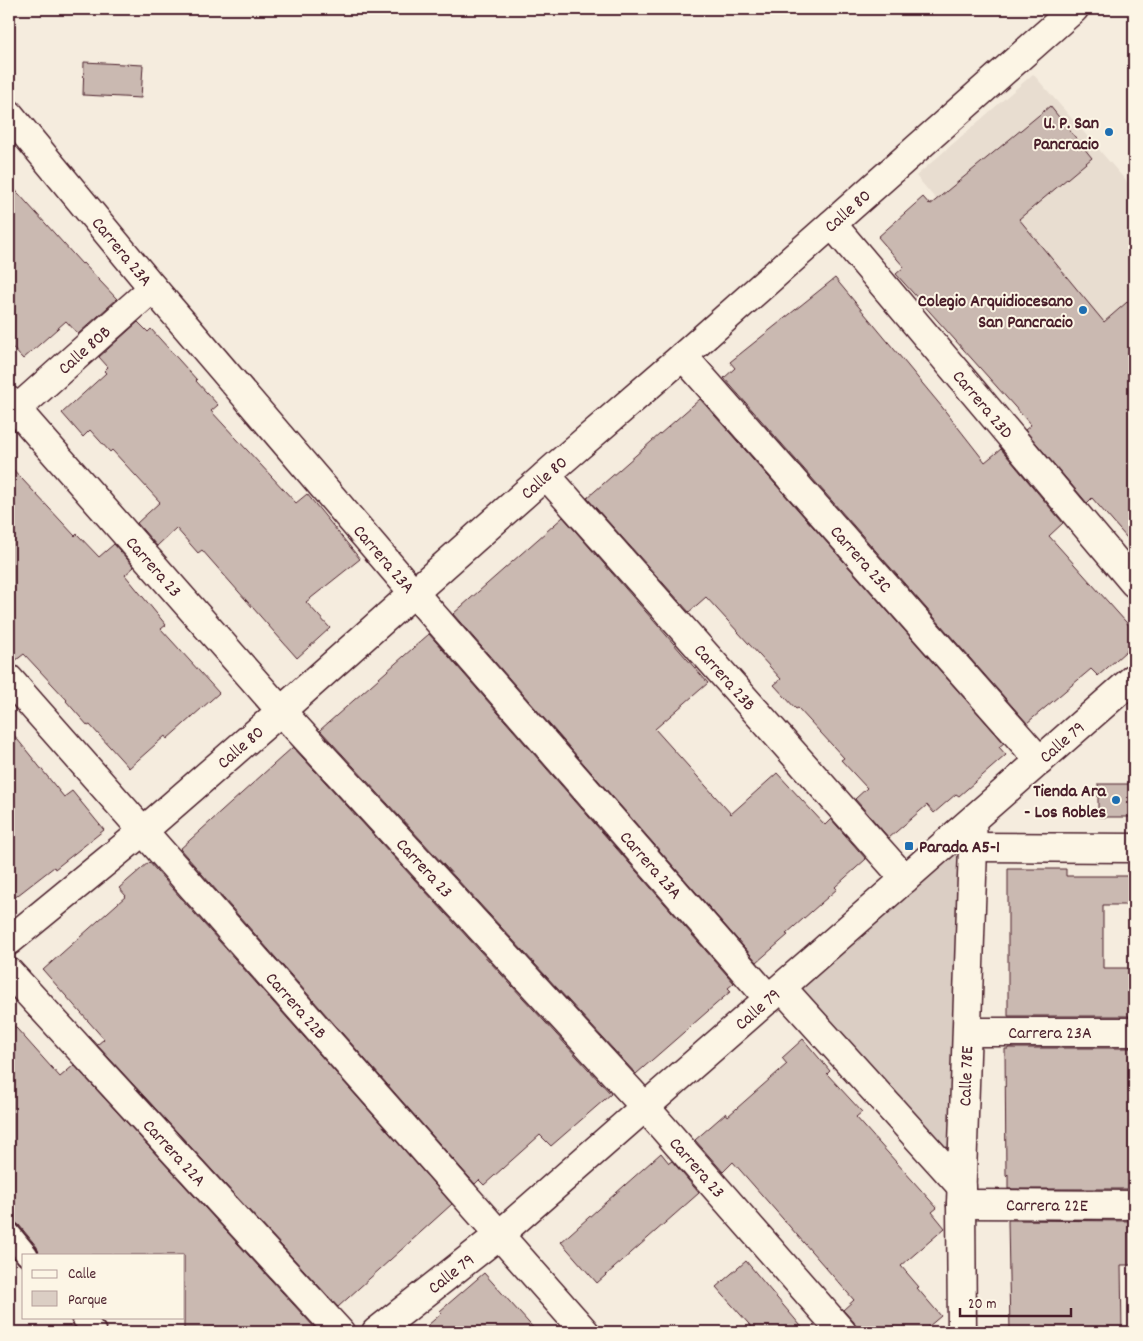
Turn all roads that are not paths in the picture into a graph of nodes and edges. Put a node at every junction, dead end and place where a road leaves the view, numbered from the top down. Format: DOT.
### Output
graph roads {
  1 [pos="1074,9"];
  2 [pos="9,114"];
  3 [pos="832,224"];
  4 [pos="153,288"];
  5 [pos="683,356"];
  6 [pos="13,405"];
  7 [pos="546,475"];
  8 [pos="1134,583"];
  9 [pos="413,592"];
  10 [pos="1134,678"];
  11 [pos="9,679"];
  12 [pos="281,711"];
  13 [pos="1040,761"];
  14 [pos="142,832"];
  15 [pos="973,834"];
  16 [pos="1134,848"];
  17 [pos="905,878"];
  18 [pos="9,941"];
  19 [pos="9,972"];
  20 [pos="776,993"];
  21 [pos="968,1032"];
  22 [pos="1134,1032"];
  23 [pos="645,1107"];
  24 [pos="962,1195"];
  25 [pos="1134,1205"];
  26 [pos="9,1233"];
  27 [pos="499,1235"];
  28 [pos="27,1254"];
  29 [pos="83,1318"];
  30 [pos="95,1332"];
  31 [pos="340,1332"];
  32 [pos="376,1332"];
  33 [pos="585,1332"];
  34 [pos="842,1332"];
  35 [pos="962,1332"];
  1 -- 3 [label="street, Calle 80"];
  2 -- 4 [label="street, Carrera 23A"];
  3 -- 5 [label="street, Calle 80"];
  3 -- 8 [label="street, Carrera 23D"];
  4 -- 6 [label="street, Calle 80B"];
  4 -- 9 [label="street, Carrera 23A"];
  5 -- 7 [label="street, Calle 80"];
  5 -- 13 [label="street, Carrera 23C"];
  6 -- 12 [label="street, Carrera 23"];
  7 -- 9 [label="street, Calle 80"];
  7 -- 17 [label="street, Carrera 23B"];
  9 -- 12 [label="street, Calle 80"];
  9 -- 20 [label="street, Carrera 23A"];
  10 -- 13 [label="street, Calle 79"];
  11 -- 14 [label="street, Carrera 22B"];
  12 -- 14 [label="street, Calle 80"];
  12 -- 23 [label="street, Carrera 23"];
  13 -- 15 [label="street, Calle 79"];
  14 -- 18 [label="street, Calle 80"];
  14 -- 27 [label="street, Carrera 22B"];
  15 -- 16 [label="street"];
  15 -- 17 [label="street, Calle 79"];
  15 -- 21 [label="street, Calle 78E"];
  17 -- 20 [label="street, Calle 79"];
  19 -- 31 [label="street, Carrera 22A"];
  20 -- 23 [label="street, Calle 79"];
  20 -- 24 [label="street, Carrera 23A"];
  21 -- 22 [label="street, Carrera 23A"];
  21 -- 24 [label="street, Calle 78E"];
  23 -- 27 [label="street, Calle 79"];
  23 -- 34 [label="street, Carrera 23"];
  24 -- 25 [label="street, Carrera 22E"];
  24 -- 35 [label="street, Calle 78E"];
  26 -- 28 [label="lane"];
  27 -- 32 [label="street, Calle 79"];
  27 -- 33 [label="street, Carrera 22B"];
  29 -- 30 [label="lane"];
}
